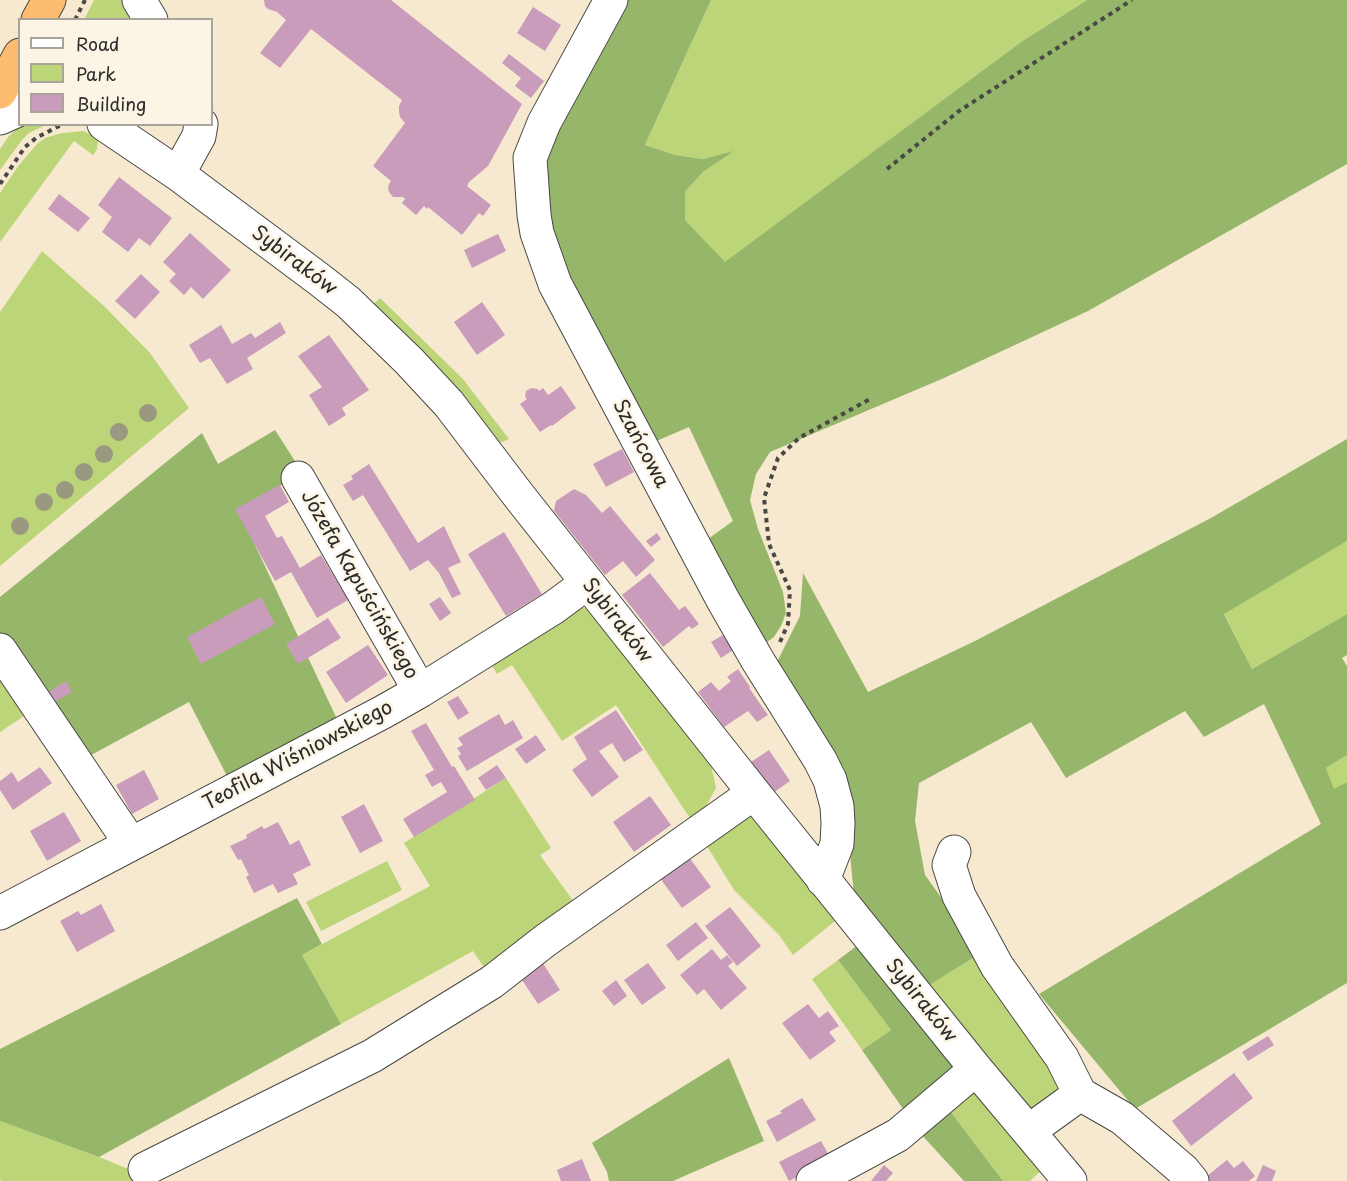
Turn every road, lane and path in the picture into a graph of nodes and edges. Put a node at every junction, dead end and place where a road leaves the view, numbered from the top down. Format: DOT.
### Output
graph roads {
  1 [pos="49,0"];
  2 [pos="85,0"];
  3 [pos="139,0"];
  4 [pos="611,0"];
  5 [pos="1132,0"];
  6 [pos="39,18"];
  7 [pos="76,18"];
  8 [pos="150,18"];
  9 [pos="18,59"];
  10 [pos="0,92"];
  11 [pos="18,110"];
  12 [pos="0,118"];
  13 [pos="59,126"];
  14 [pos="107,126"];
  15 [pos="201,126"];
  16 [pos="887,169"];
  17 [pos="178,174"];
  18 [pos="0,184"];
  19 [pos="870,399"];
  20 [pos="297,478"];
  21 [pos="587,583"];
  22 [pos="0,650"];
  23 [pos="758,661"];
  24 [pos="420,691"];
  25 [pos="754,793"];
  26 [pos="131,844"];
  27 [pos="954,852"];
  28 [pos="823,880"];
  29 [pos="0,913"];
  30 [pos="976,1069"];
  31 [pos="1080,1094"];
  32 [pos="1029,1131"];
  33 [pos="145,1169"];
  34 [pos="813,1181"];
  35 [pos="1070,1181"];
  36 [pos="1192,1181"];
  1 -- 6 [label="highway"];
  2 -- 7 [label="path"];
  3 -- 8 [label="street"];
  4 -- 23 [label="street, Szańcowa"];
  5 -- 16 [label="path"];
  9 -- 10 [label="highway"];
  11 -- 12 [label="street"];
  13 -- 18 [label="path"];
  14 -- 17 [label="street, Sybiraków"];
  15 -- 17 [label="street"];
  17 -- 21 [label="street, Sybiraków"];
  19 -- 23 [label="path"];
  20 -- 24 [label="street, Józefa Kapuścińskiego"];
  21 -- 24 [label="street, Teofila Wiśniowskiego"];
  21 -- 25 [label="street, Sybiraków"];
  22 -- 26 [label="street"];
  23 -- 28 [label="street, Szańcowa"];
  24 -- 26 [label="street, Teofila Wiśniowskiego"];
  25 -- 28 [label="street, Sybiraków"];
  25 -- 33 [label="street"];
  26 -- 29 [label="street, Teofila Wiśniowskiego"];
  27 -- 31 [label="street"];
  28 -- 30 [label="street, Sybiraków"];
  30 -- 32 [label="street, Sybiraków"];
  30 -- 34 [label="street"];
  31 -- 32 [label="street"];
  31 -- 36 [label="street"];
  32 -- 35 [label="street, Sybiraków"];
}
